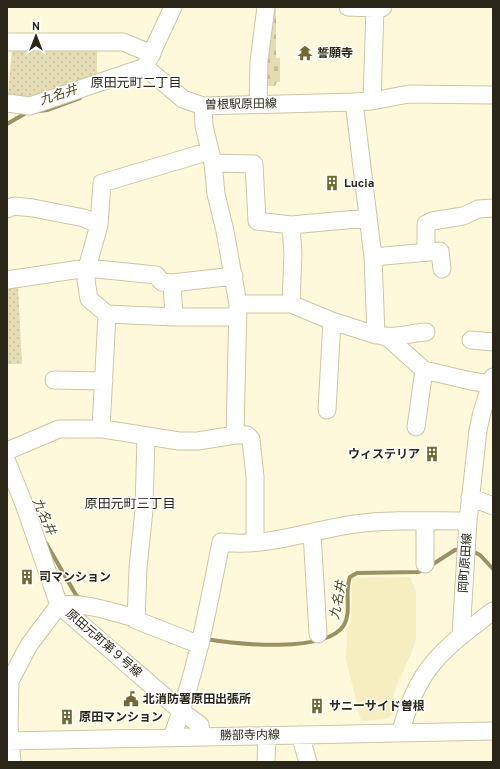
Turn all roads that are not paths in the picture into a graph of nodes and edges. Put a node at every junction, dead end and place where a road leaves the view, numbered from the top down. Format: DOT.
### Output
graph roads {
  1 [pos="173,7"];
  2 [pos="266,7"];
  3 [pos="348,7"];
  4 [pos="379,8"];
  5 [pos="7,42"];
  6 [pos="148,60"];
  7 [pos="493,95"];
  8 [pos="372,101"];
  9 [pos="354,102"];
  10 [pos="7,103"];
  11 [pos="258,104"];
  12 [pos="203,106"];
  13 [pos="211,157"];
  14 [pos="493,208"];
  15 [pos="7,209"];
  16 [pos="368,218"];
  17 [pos="99,225"];
  18 [pos="291,226"];
  19 [pos="426,252"];
  20 [pos="373,257"];
  21 [pos="87,268"];
  22 [pos="442,269"];
  23 [pos="234,276"];
  24 [pos="7,280"];
  25 [pos="172,283"];
  26 [pos="291,304"];
  27 [pos="238,310"];
  28 [pos="107,314"];
  29 [pos="174,317"];
  30 [pos="332,321"];
  31 [pos="426,332"];
  32 [pos="381,336"];
  33 [pos="471,340"];
  34 [pos="493,342"];
  35 [pos="424,370"];
  36 [pos="492,379"];
  37 [pos="54,380"];
  38 [pos="104,381"];
  39 [pos="327,410"];
  40 [pos="416,427"];
  41 [pos="101,429"];
  42 [pos="235,435"];
  43 [pos="146,436"];
  44 [pos="7,450"];
  45 [pos="7,462"];
  46 [pos="470,497"];
  47 [pos="15,504"];
  48 [pos="493,506"];
  49 [pos="425,521"];
  50 [pos="468,521"];
  51 [pos="312,532"];
  52 [pos="255,542"];
  53 [pos="425,564"];
  54 [pos="59,605"];
  55 [pos="493,611"];
  56 [pos="136,618"];
  57 [pos="318,634"];
  58 [pos="461,635"];
  59 [pos="200,645"];
  60 [pos="181,711"];
  61 [pos="493,731"];
  62 [pos="401,732"];
  63 [pos="300,734"];
  64 [pos="266,735"];
  65 [pos="172,737"];
  66 [pos="202,737"];
  67 [pos="8,740"];
  68 [pos="12,762"];
  69 [pos="266,762"];
  70 [pos="308,762"];
  1 -- 6 [label="street"];
  2 -- 11 [label="street"];
  3 -- 4 [label="street"];
  4 -- 8 [label="street"];
  5 -- 6 [label="street, 曽根駅原田線"];
  6 -- 10 [label="street"];
  6 -- 12 [label="street, 曽根駅原田線"];
  7 -- 8 [label="street, 曽根駅原田線"];
  8 -- 9 [label="street, 曽根駅原田線"];
  9 -- 11 [label="street, 曽根駅原田線"];
  9 -- 16 [label="street"];
  11 -- 12 [label="street, 曽根駅原田線"];
  12 -- 13 [label="street"];
  13 -- 17 [label="street"];
  13 -- 18 [label="street"];
  13 -- 23 [label="street"];
  14 -- 19 [label="street"];
  15 -- 17 [label="street"];
  16 -- 18 [label="street"];
  16 -- 20 [label="street"];
  17 -- 21 [label="street"];
  18 -- 26 [label="street"];
  19 -- 20 [label="street"];
  19 -- 22 [label="street"];
  20 -- 32 [label="street"];
  21 -- 24 [label="street"];
  21 -- 25 [label="street"];
  21 -- 28 [label="street"];
  23 -- 25 [label="street"];
  23 -- 27 [label="street"];
  25 -- 29 [label="street"];
  26 -- 27 [label="street"];
  26 -- 30 [label="street"];
  27 -- 29 [label="street"];
  27 -- 42 [label="street"];
  28 -- 29 [label="street"];
  28 -- 38 [label="street"];
  30 -- 32 [label="street"];
  30 -- 39 [label="street"];
  31 -- 32 [label="street"];
  32 -- 35 [label="street"];
  33 -- 34 [label="street"];
  35 -- 36 [label="street"];
  35 -- 40 [label="street"];
  36 -- 46 [label="street, 岡町原田線"];
  37 -- 38 [label="street"];
  38 -- 41 [label="street"];
  41 -- 43 [label="street"];
  41 -- 44 [label="street"];
  42 -- 43 [label="street"];
  42 -- 52 [label="street"];
  43 -- 56 [label="street"];
  45 -- 47 [label="street, 原田元町第９号線"];
  46 -- 48 [label="street"];
  46 -- 50 [label="street, 岡町原田線"];
  47 -- 54 [label="street, 原田元町第９号線"];
  49 -- 50 [label="street"];
  49 -- 51 [label="street"];
  49 -- 53 [label="street"];
  50 -- 58 [label="street, 岡町原田線"];
  51 -- 52 [label="street"];
  51 -- 57 [label="street"];
  52 -- 59 [label="street"];
  54 -- 56 [label="street"];
  54 -- 60 [label="street, 原田元町第９号線"];
  54 -- 67 [label="street"];
  55 -- 58 [label="street"];
  56 -- 59 [label="street"];
  58 -- 62 [label="street"];
  59 -- 60 [label="street"];
  60 -- 65 [label="street"];
  60 -- 66 [label="street, 原田元町第９号線"];
  61 -- 62 [label="street, 勝部寺内線"];
  62 -- 63 [label="street, 勝部寺内線"];
  63 -- 64 [label="street, 勝部寺内線"];
  63 -- 70 [label="street"];
  64 -- 66 [label="street, 勝部寺内線"];
  64 -- 69 [label="street"];
  65 -- 66 [label="street, 勝部寺内線"];
  65 -- 67 [label="street, 勝部寺内線"];
  67 -- 68 [label="street"];
}
